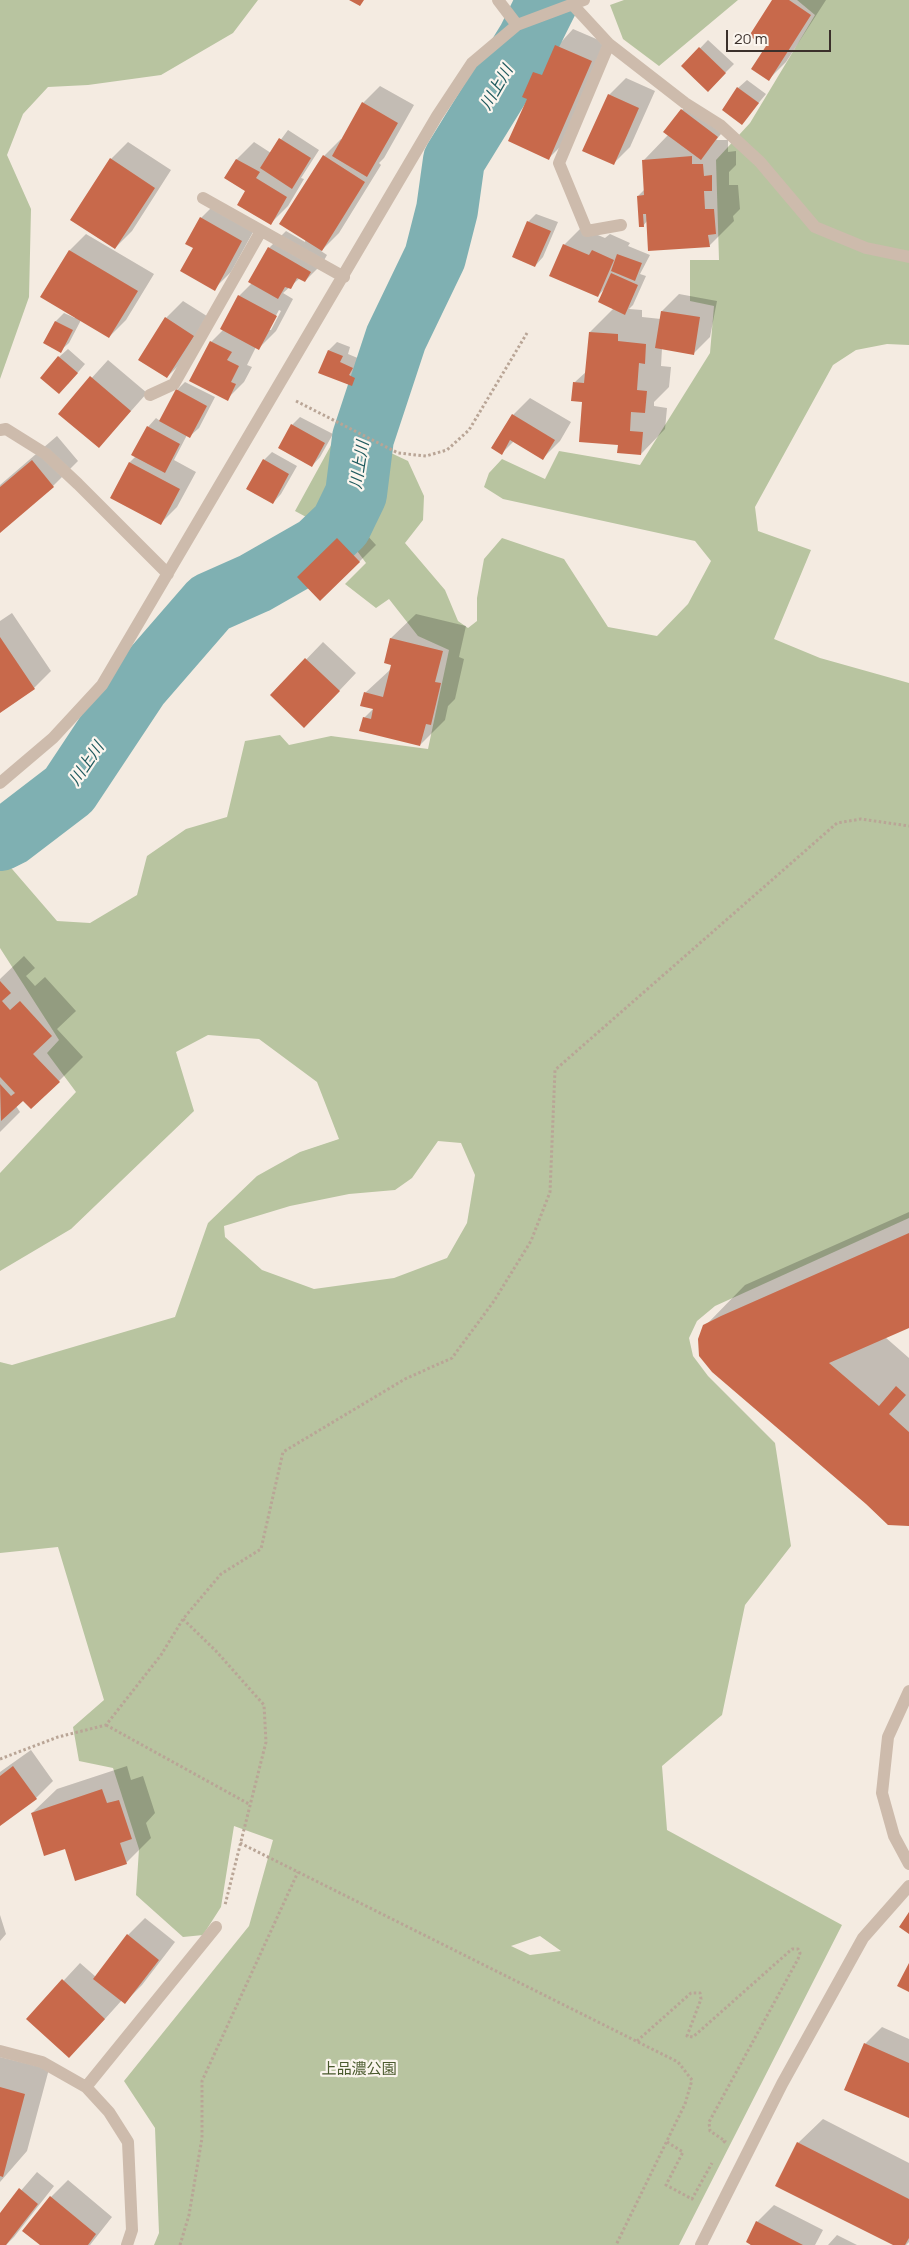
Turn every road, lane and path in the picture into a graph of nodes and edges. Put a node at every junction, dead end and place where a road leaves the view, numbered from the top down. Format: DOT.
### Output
graph roads {
  1 [pos="498,0"];
  2 [pos="578,2"];
  3 [pos="517,25"];
  4 [pos="609,44"];
  5 [pos="203,198"];
  6 [pos="621,225"];
  7 [pos="262,231"];
  8 [pos="909,257"];
  9 [pos="344,277"];
  10 [pos="527,333"];
  11 [pos="277,391"];
  12 [pos="150,395"];
  13 [pos="0,430"];
  14 [pos="168,574"];
  15 [pos="0,783"];
  16 [pos="909,826"];
  17 [pos="183,1618"];
  18 [pos="151,1667"];
  19 [pos="155,1670"];
  20 [pos="909,1691"];
  21 [pos="106,1725"];
  22 [pos="0,1759"];
  23 [pos="248,1804"];
  24 [pos="240,1843"];
  25 [pos="909,1864"];
  26 [pos="298,1872"];
  27 [pos="909,1886"];
  28 [pos="225,1904"];
  29 [pos="216,1927"];
  30 [pos="637,2041"];
  31 [pos="0,2051"];
  32 [pos="86,2087"];
  33 [pos="667,2142"];
  34 [pos="720,2149"];
  35 [pos="715,2157"];
  36 [pos="127,2245"];
  37 [pos="180,2245"];
  38 [pos="616,2245"];
  39 [pos="701,2245"];
  1 -- 3 [label="street"];
  2 -- 3 [label="street"];
  2 -- 4 [label="street"];
  3 -- 9 [label="street"];
  4 -- 6 [label="street"];
  4 -- 8 [label="street"];
  5 -- 7 [label="street"];
  7 -- 9 [label="street"];
  7 -- 12 [label="street"];
  9 -- 11 [label="street"];
  10 -- 11 [label="path"];
  11 -- 14 [label="street"];
  13 -- 14 [label="street"];
  14 -- 15 [label="street"];
  16 -- 17 [label="path"];
  17 -- 18 [label="path"];
  17 -- 23 [label="path"];
  18 -- 19 [label="path"];
  18 -- 21 [label="path"];
  20 -- 25 [label="street"];
  21 -- 22 [label="path"];
  21 -- 23 [label="path"];
  23 -- 24 [label="path"];
  24 -- 26 [label="path"];
  24 -- 28 [label="path"];
  26 -- 30 [label="path"];
  26 -- 37 [label="path"];
  27 -- 39 [label="street"];
  29 -- 32 [label="street"];
  30 -- 33 [label="path"];
  30 -- 34 [label="path"];
  31 -- 32 [label="street"];
  32 -- 36 [label="street"];
  33 -- 35 [label="path"];
  33 -- 38 [label="path"];
}
